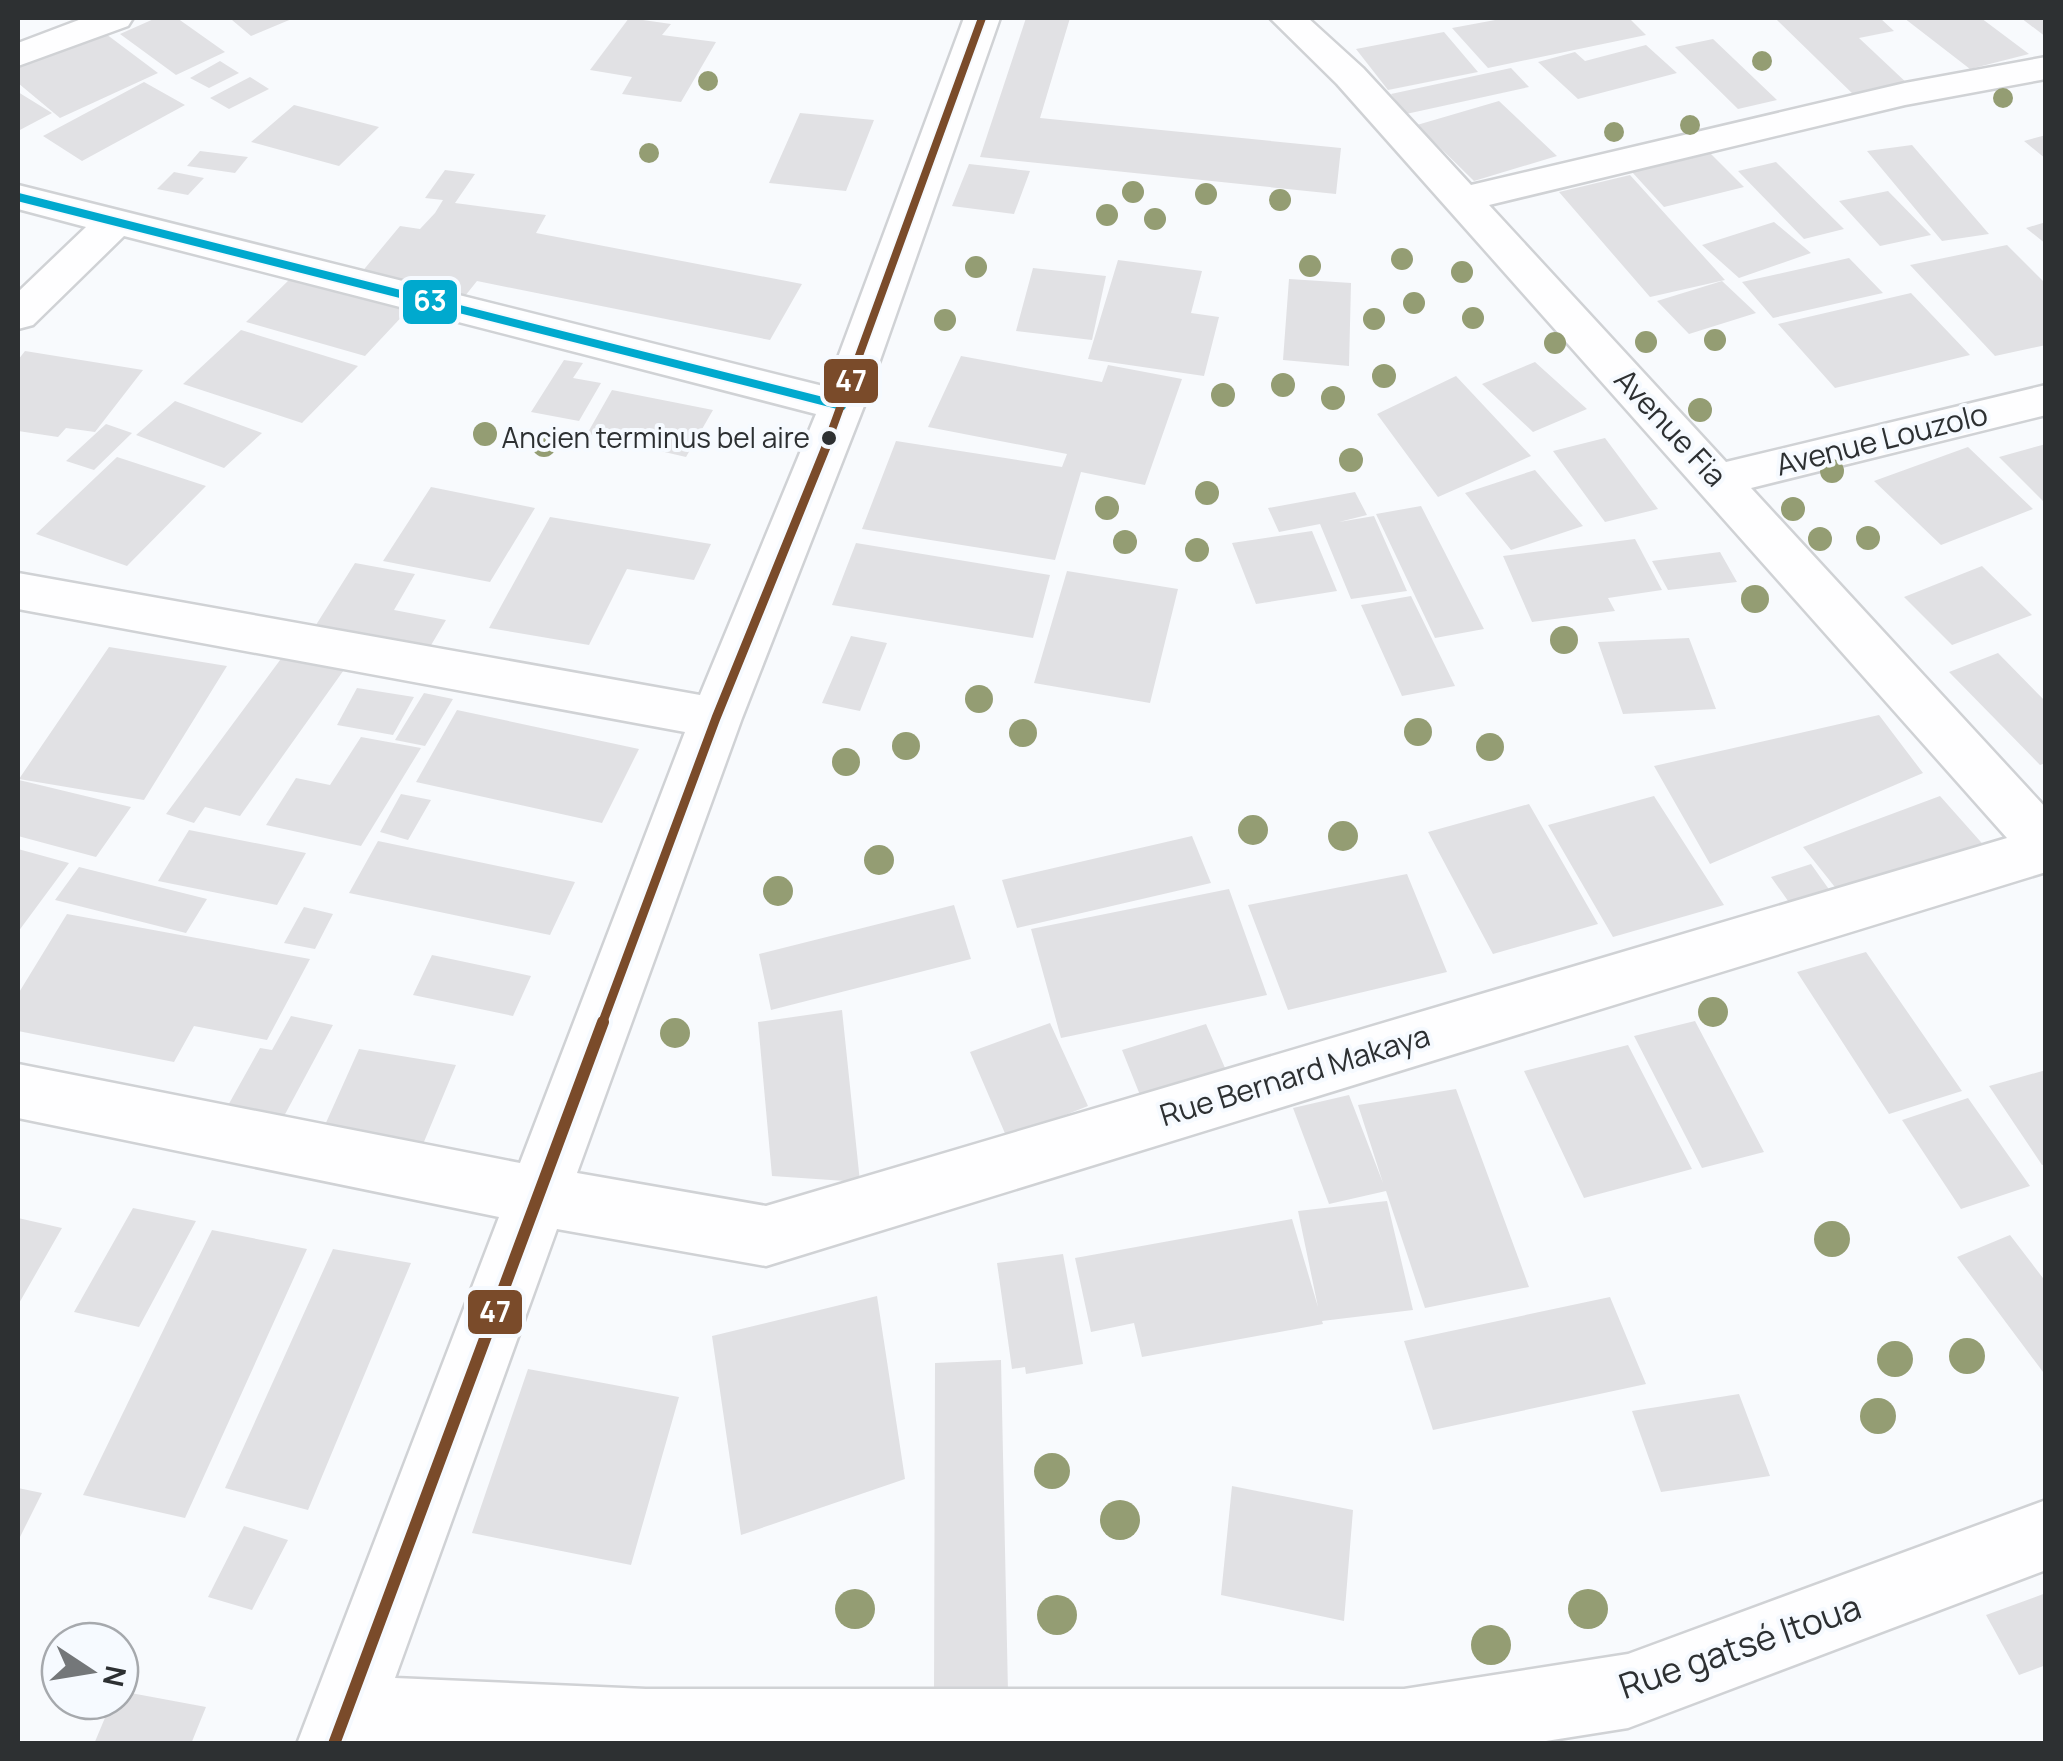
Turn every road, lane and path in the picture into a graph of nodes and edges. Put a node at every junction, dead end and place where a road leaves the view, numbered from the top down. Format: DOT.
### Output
graph roads {
  1 [pos="115,18"];
  2 [pos="982,18"];
  3 [pos="1288,18"];
  4 [pos="18,55"];
  5 [pos="2046,68"];
  6 [pos="18,197"];
  7 [pos="1458,200"];
  8 [pos="116,221"];
  9 [pos="18,315"];
  10 [pos="2046,400"];
  11 [pos="842,406"];
  12 [pos="1719,480"];
  13 [pos="18,591"];
  14 [pos="716,718"];
  15 [pos="2046,847"];
  16 [pos="18,1091"];
  17 [pos="538,1196"];
  18 [pos="2046,1535"];
  19 [pos="339,1728"];
  20 [pos="1007,1736"];
  1 -- 4 [label="street"];
  2 -- 11 [label="street"];
  3 -- 7 [label="street, Avenue Fia"];
  5 -- 7 [label="street"];
  6 -- 8 [label="street"];
  7 -- 12 [label="street, Avenue Fia"];
  8 -- 9 [label="street"];
  8 -- 11 [label="street"];
  10 -- 12 [label="street, Avenue Louzolo"];
  11 -- 14 [label="street"];
  12 -- 15 [label="street, Avenue Fia"];
  13 -- 14 [label="street"];
  14 -- 17 [label="street"];
  15 -- 17 [label="street, Rue Bernard Makaya"];
  16 -- 17 [label="street, Rue Bernard Makaya"];
  17 -- 19 [label="street"];
  18 -- 20 [label="street, Rue gatsé Itoua"];
  19 -- 20 [label="street, Rue gatsé Itoua"];
}
